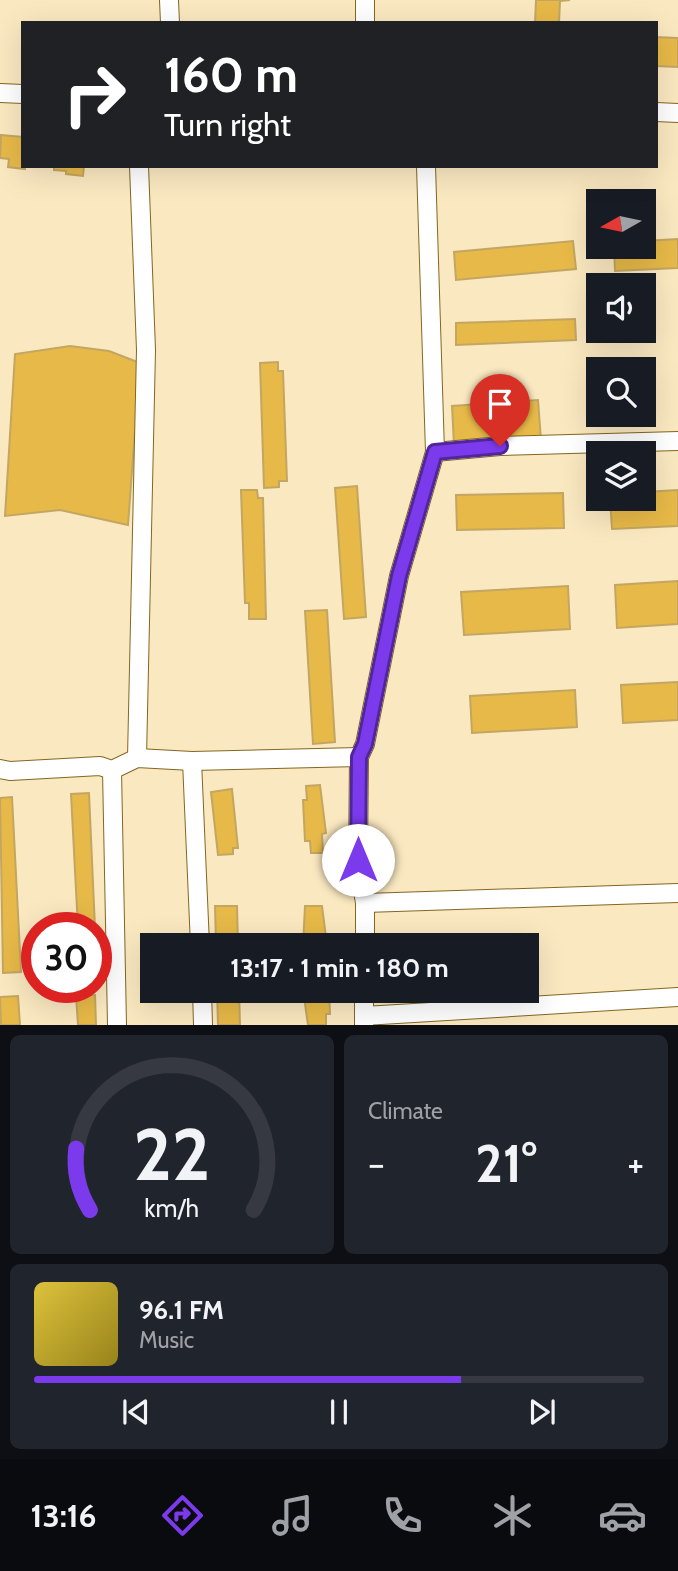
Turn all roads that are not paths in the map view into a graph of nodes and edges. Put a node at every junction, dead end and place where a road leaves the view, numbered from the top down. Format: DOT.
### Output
graph roads {
  1 [pos="170,0"];
  2 [pos="365,0"];
  3 [pos="170,21"];
  4 [pos="365,21"];
  5 [pos="0,93"];
  6 [pos="21,94"];
  7 [pos="658,112"];
  8 [pos="678,113"];
  9 [pos="139,168"];
  10 [pos="426,168"];
  11 [pos="678,441"];
  12 [pos="435,452"];
  13 [pos="359,757"];
  14 [pos="137,758"];
  15 [pos="192,761"];
  16 [pos="0,769"];
  17 [pos="112,770"];
  18 [pos="678,893"];
  19 [pos="365,903"];
  20 [pos="199,933"];
  21 [pos="365,933"];
  22 [pos="678,997"];
  23 [pos="202,1003"];
  24 [pos="364,1003"];
  25 [pos="364,1021"];
  26 [pos="117,1025"];
  27 [pos="203,1025"];
  1 -- 3 [label="street"];
  2 -- 4 [label="street"];
  5 -- 6 [label="street"];
  7 -- 8 [label="street"];
  9 -- 14 [label="street"];
  10 -- 12 [label="street"];
  11 -- 12 [label="street"];
  12 -- 13 [label="street"];
  13 -- 15 [label="street"];
  13 -- 19 [label="street"];
  14 -- 15 [label="street"];
  14 -- 17 [label="street"];
  15 -- 20 [label="street"];
  16 -- 17 [label="street"];
  17 -- 26 [label="street"];
  18 -- 19 [label="street"];
  19 -- 21 [label="street"];
  22 -- 25 [label="street"];
  23 -- 27 [label="street"];
  24 -- 25 [label="street"];
}
